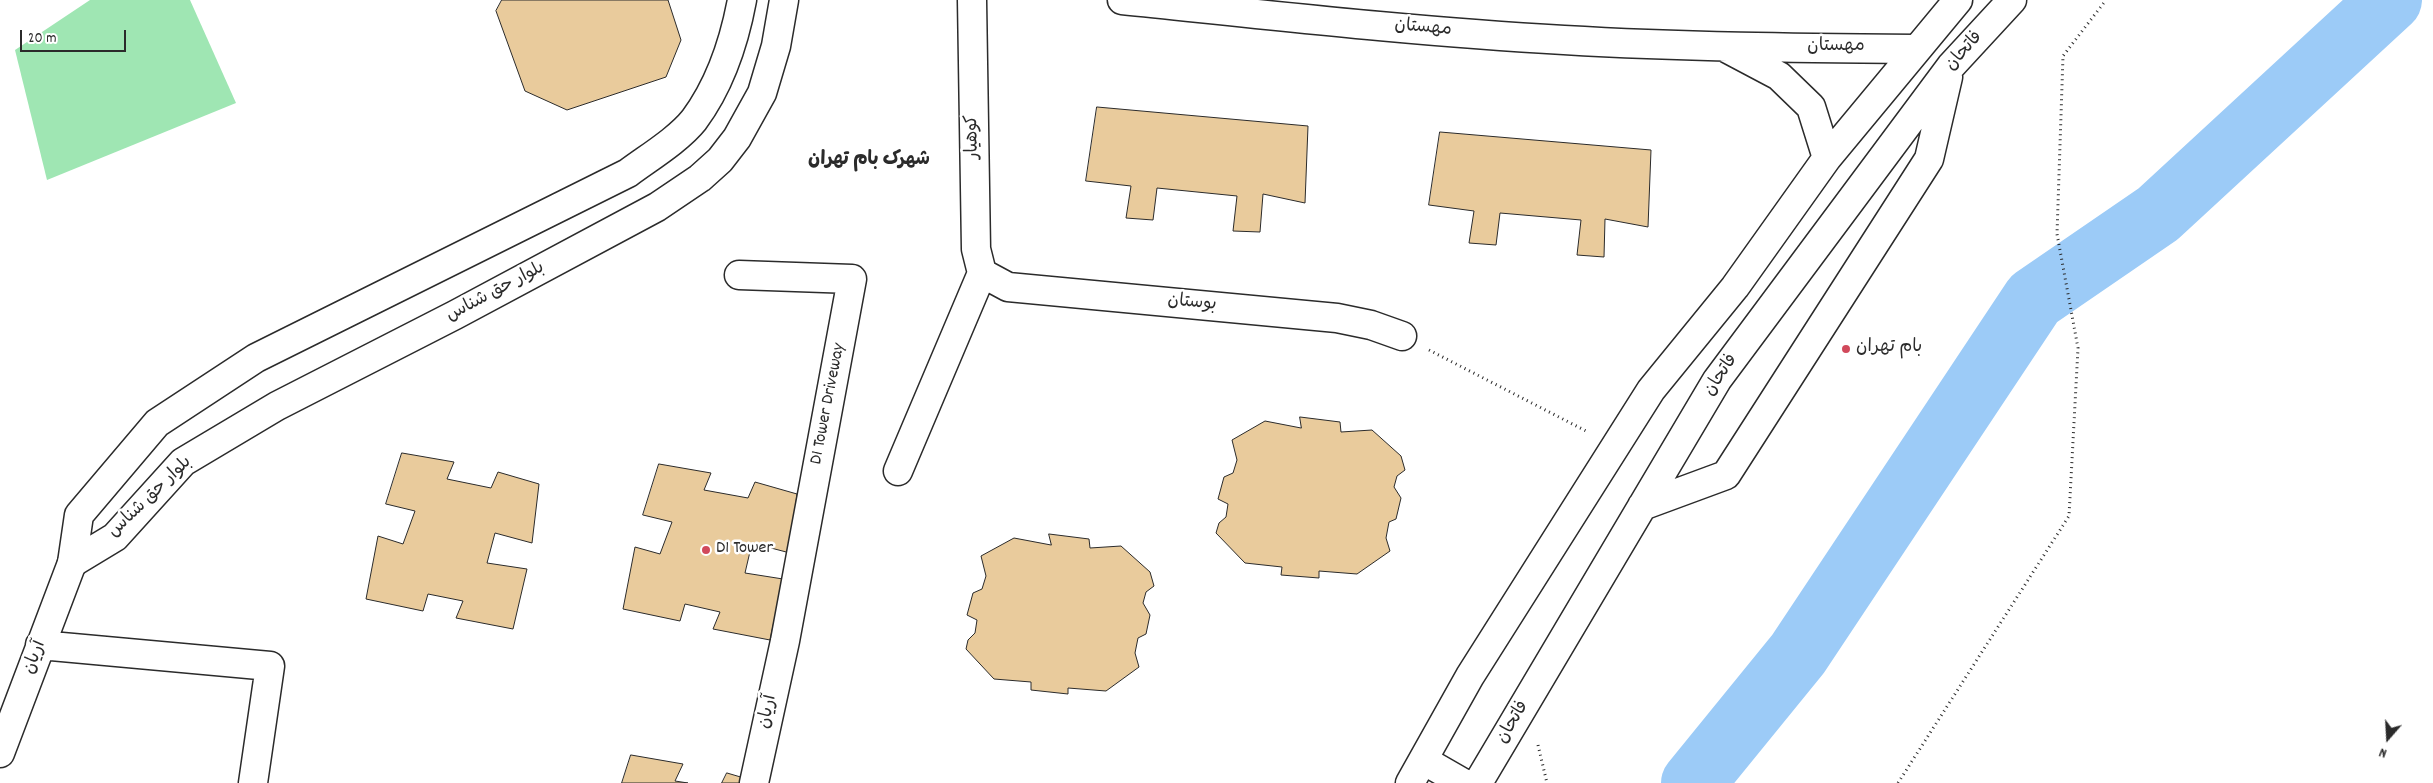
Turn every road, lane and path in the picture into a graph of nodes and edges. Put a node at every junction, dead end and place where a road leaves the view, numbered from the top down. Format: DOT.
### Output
graph roads {
  1 [pos="742,0"];
  2 [pos="784,0"];
  3 [pos="972,0"];
  4 [pos="1122,0"];
  5 [pos="1958,0"];
  6 [pos="2012,0"];
  7 [pos="2106,0"];
  8 [pos="1724,48"];
  9 [pos="1917,49"];
  10 [pos="1950,66"];
  11 [pos="1827,158"];
  12 [pos="982,274"];
  13 [pos="739,275"];
  14 [pos="1402,336"];
  15 [pos="1616,446"];
  16 [pos="898,471"];
  17 [pos="1642,506"];
  18 [pos="72,563"];
  19 [pos="784,641"];
  20 [pos="40,645"];
  21 [pos="0,753"];
  22 [pos="1416,772"];
  23 [pos="253,783"];
  24 [pos="754,783"];
  25 [pos="1463,783"];
  26 [pos="1478,783"];
  27 [pos="1898,783"];
  1 -- 18 [label="street"];
  2 -- 18 [label="street, بلوار حق شناس"];
  3 -- 12 [label="street, کوهیار"];
  4 -- 8 [label="street, مهستان"];
  5 -- 9 [label="street"];
  6 -- 10 [label="street, فاتحان"];
  7 -- 27 [label="path"];
  8 -- 9 [label="street, مهستان"];
  8 -- 11 [label="street, مهستان"];
  9 -- 11 [label="street"];
  10 -- 17 [label="street, فاتحان"];
  10 -- 17 [label="street"];
  11 -- 15 [label="street"];
  12 -- 14 [label="street, بوستان"];
  12 -- 16 [label="street"];
  13 -- 19 [label="street, D1 Tower Driveway"];
  14 -- 15 [label="path"];
  15 -- 22 [label="street"];
  17 -- 26 [label="street, فاتحان"];
  18 -- 20 [label="street, آریان"];
  19 -- 24 [label="street, آریان"];
  20 -- 21 [label="street, آریان"];
  20 -- 23 [label="street"];
  22 -- 25 [label="street"];
}
